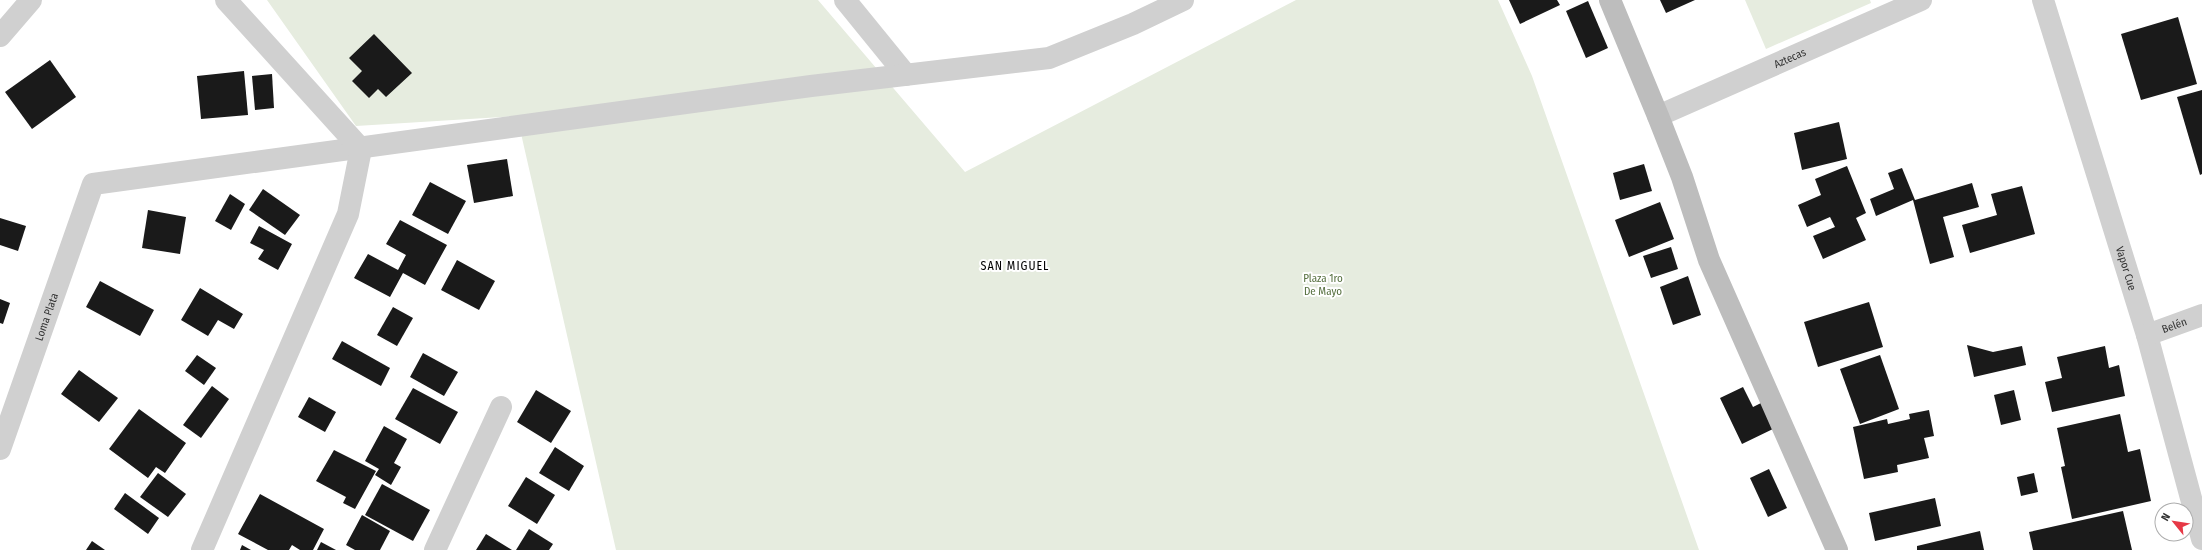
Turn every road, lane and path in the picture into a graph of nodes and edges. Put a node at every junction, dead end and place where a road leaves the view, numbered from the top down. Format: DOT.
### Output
graph roads {
  1 [pos="31,0"];
  2 [pos="226,0"];
  3 [pos="845,0"];
  4 [pos="1183,0"];
  5 [pos="1610,0"];
  6 [pos="1922,0"];
  7 [pos="2043,0"];
  8 [pos="0,36"];
  9 [pos="906,75"];
  10 [pos="1658,116"];
  11 [pos="361,149"];
  12 [pos="2202,315"];
  13 [pos="2147,334"];
  14 [pos="501,407"];
  15 [pos="0,449"];
  16 [pos="2202,539"];
  17 [pos="202,550"];
  18 [pos="435,550"];
  19 [pos="1837,550"];
  1 -- 8 [label="street"];
  2 -- 11 [label="street"];
  3 -- 9 [label="street"];
  4 -- 9 [label="street"];
  5 -- 10 [label="main road"];
  6 -- 10 [label="street, Aztecas"];
  7 -- 13 [label="street, Vapor Cue"];
  9 -- 11 [label="street"];
  10 -- 19 [label="main road"];
  11 -- 15 [label="street, Loma Plata"];
  11 -- 17 [label="street"];
  12 -- 13 [label="street, Belén"];
  13 -- 16 [label="street, Vapor Cue"];
  14 -- 18 [label="street"];
}
